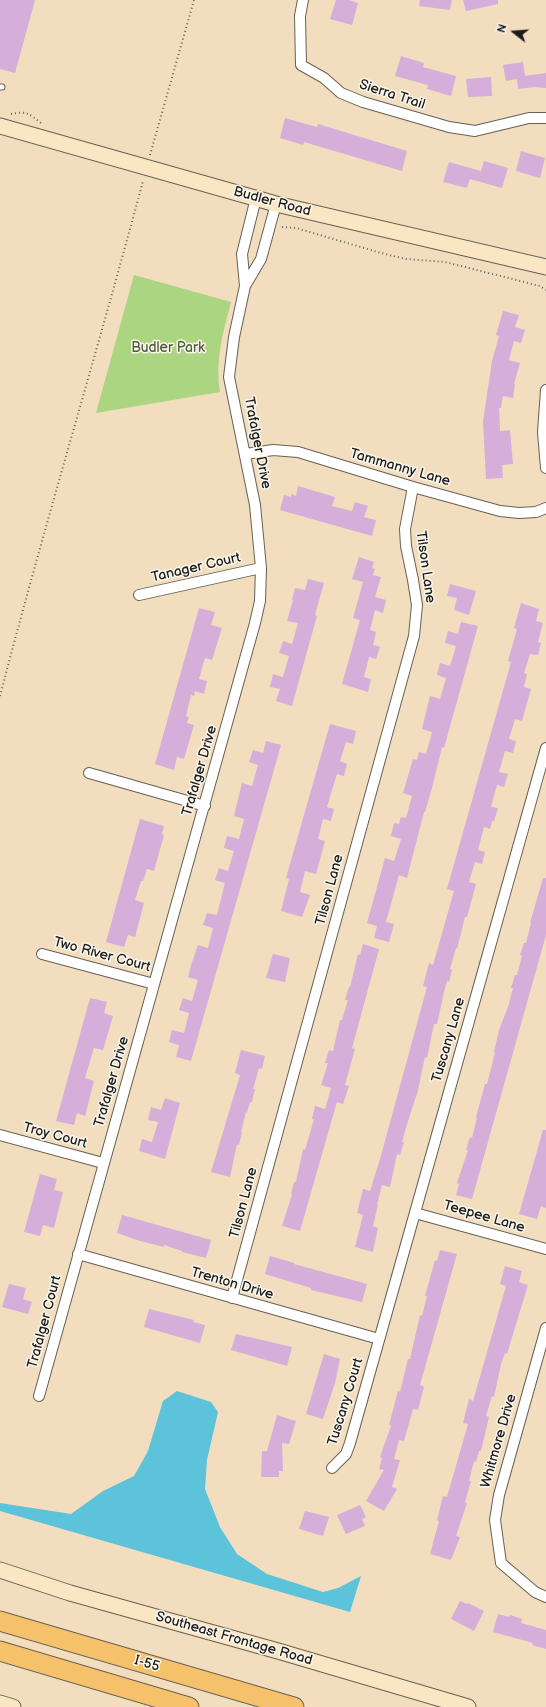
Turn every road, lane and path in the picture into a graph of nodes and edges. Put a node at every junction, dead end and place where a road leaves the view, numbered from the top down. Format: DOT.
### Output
graph roads {
  1 [pos="194,0"];
  2 [pos="303,0"];
  3 [pos="546,118"];
  4 [pos="0,126"];
  5 [pos="149,161"];
  6 [pos="256,198"];
  7 [pos="276,204"];
  8 [pos="271,224"];
  9 [pos="546,267"];
  10 [pos="245,286"];
  11 [pos="546,290"];
  12 [pos="546,390"];
  13 [pos="544,432"];
  14 [pos="246,454"];
  15 [pos="546,468"];
  16 [pos="413,487"];
  17 [pos="546,508"];
  18 [pos="260,568"];
  19 [pos="138,595"];
  20 [pos="0,696"];
  21 [pos="546,748"];
  22 [pos="89,773"];
  23 [pos="205,806"];
  24 [pos="42,954"];
  25 [pos="154,984"];
  26 [pos="0,1135"];
  27 [pos="104,1163"];
  28 [pos="415,1213"];
  29 [pos="546,1249"];
  30 [pos="78,1254"];
  31 [pos="232,1298"];
  32 [pos="546,1328"];
  33 [pos="379,1340"];
  34 [pos="39,1396"];
  35 [pos="332,1468"];
  36 [pos="0,1570"];
  37 [pos="546,1597"];
  38 [pos="0,1621"];
  39 [pos="0,1651"];
  40 [pos="0,1703"];
  41 [pos="13,1707"];
  42 [pos="190,1707"];
  43 [pos="294,1707"];
  44 [pos="468,1707"];
  1 -- 5 [label="path"];
  2 -- 3 [label="street, Sierra Trail"];
  4 -- 5 [label="street, Budler Road"];
  5 -- 6 [label="street, Budler Road"];
  5 -- 20 [label="path"];
  6 -- 7 [label="street, Budler Road"];
  6 -- 10 [label="street, Trafalger Drive"];
  7 -- 8 [label="street, Trafalger Drive"];
  7 -- 9 [label="street, Budler Road"];
  8 -- 10 [label="street, Trafalger Drive"];
  8 -- 11 [label="path"];
  10 -- 14 [label="street, Trafalger Drive"];
  12 -- 13 [label="street"];
  13 -- 15 [label="street"];
  14 -- 16 [label="street, Tammanny Lane"];
  14 -- 18 [label="street, Trafalger Drive"];
  16 -- 17 [label="street, Tammanny Lane"];
  16 -- 31 [label="street, Tilson Lane"];
  18 -- 19 [label="street, Tanager Court"];
  18 -- 23 [label="street, Trafalger Drive"];
  21 -- 28 [label="street, Tuscany Lane"];
  22 -- 23 [label="street"];
  23 -- 25 [label="street, Trafalger Drive"];
  24 -- 25 [label="street, Two River Court"];
  25 -- 27 [label="street, Trafalger Drive"];
  26 -- 27 [label="street, Troy Court"];
  27 -- 30 [label="street, Trafalger Drive"];
  28 -- 29 [label="street, Teepee Lane"];
  28 -- 33 [label="street, Tuscany Lane"];
  30 -- 31 [label="street, Trenton Drive"];
  30 -- 34 [label="street, Trafalger Court"];
  31 -- 33 [label="street, Trenton Drive"];
  32 -- 37 [label="street, Whitmore Drive"];
  33 -- 35 [label="street, Tuscany Court"];
  36 -- 44 [label="street, Southeast Frontage Road"];
  38 -- 43 [label="highway, I-55"];
  39 -- 42 [label="highway"];
  40 -- 41 [label="street"];
}
